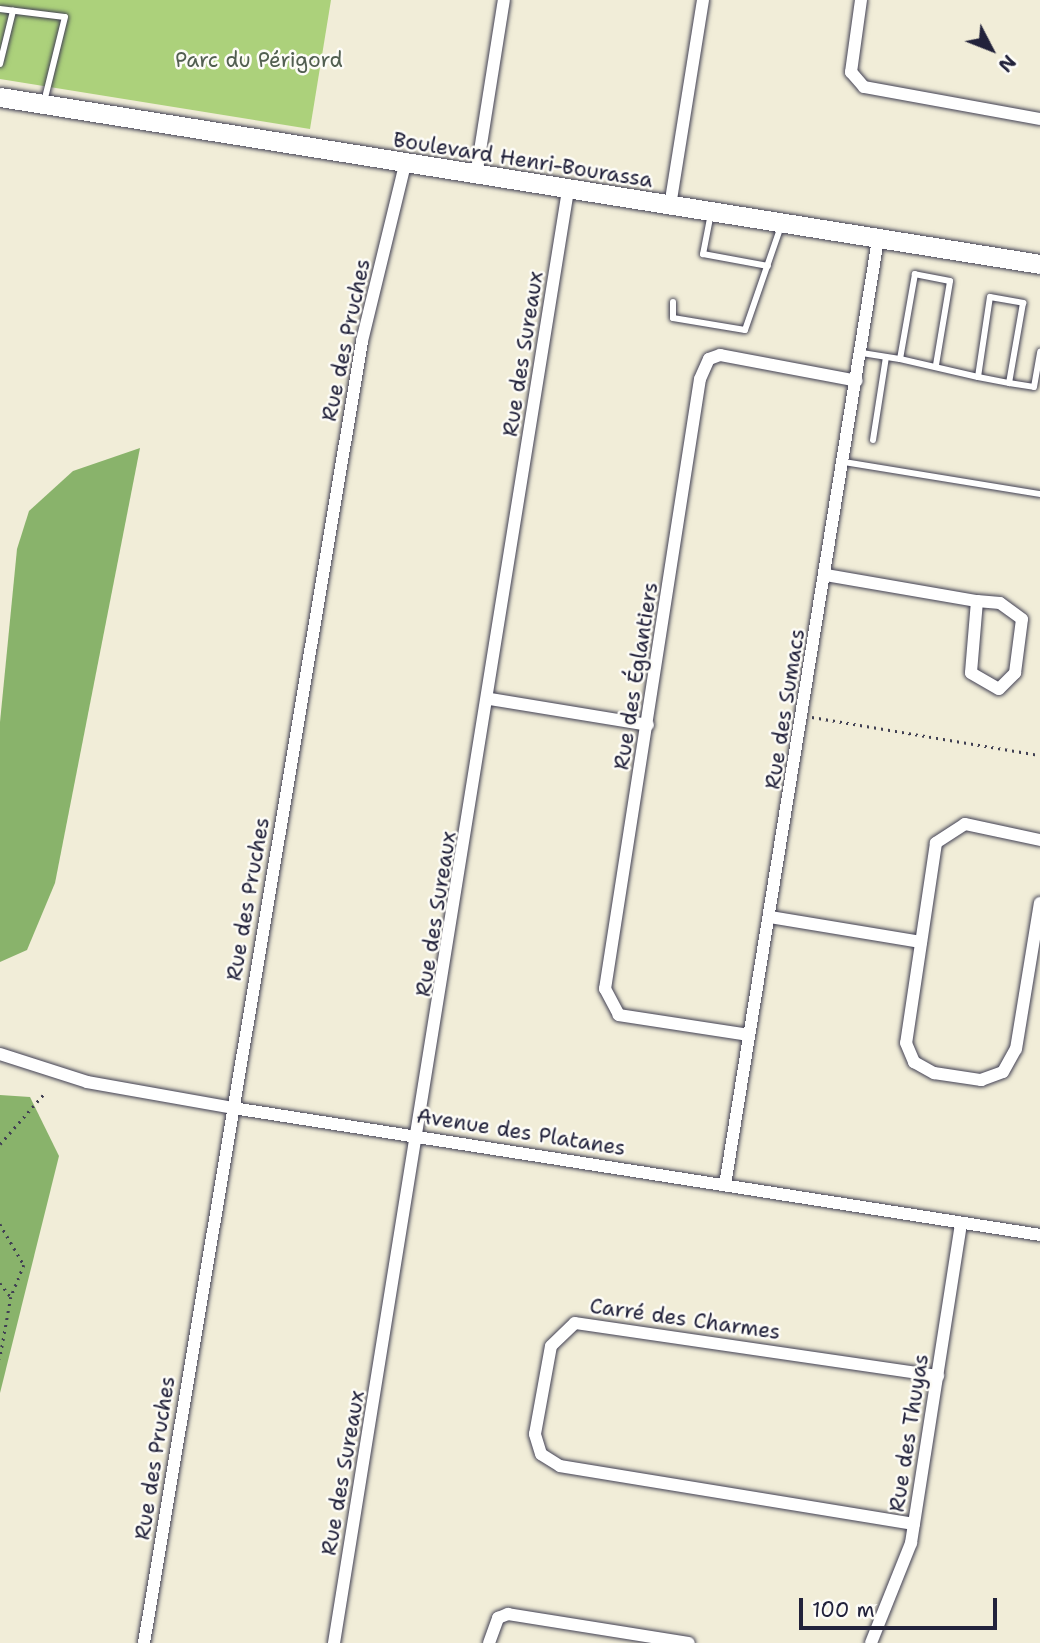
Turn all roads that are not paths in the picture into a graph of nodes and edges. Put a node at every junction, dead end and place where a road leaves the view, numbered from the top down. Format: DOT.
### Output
graph roads {
  1 [pos="504,0"];
  2 [pos="703,0"];
  3 [pos="861,0"];
  4 [pos="0,9"];
  5 [pos="13,11"];
  6 [pos="0,64"];
  7 [pos="0,97"];
  8 [pos="43,104"];
  9 [pos="1040,119"];
  10 [pos="405,164"];
  11 [pos="475,176"];
  12 [pos="568,190"];
  13 [pos="670,206"];
  14 [pos="711,212"];
  15 [pos="782,224"];
  16 [pos="878,239"];
  17 [pos="1040,264"];
  18 [pos="768,267"];
  19 [pos="673,302"];
  20 [pos="1040,352"];
  21 [pos="862,354"];
  22 [pos="886,357"];
  23 [pos="900,359"];
  24 [pos="936,365"];
  25 [pos="978,377"];
  26 [pos="857,381"];
  27 [pos="1009,383"];
  28 [pos="1037,387"];
  29 [pos="873,440"];
  30 [pos="844,462"];
  31 [pos="1040,494"];
  32 [pos="826,575"];
  33 [pos="978,601"];
  34 [pos="490,699"];
  35 [pos="648,725"];
  36 [pos="1040,840"];
  37 [pos="1040,903"];
  38 [pos="770,917"];
  39 [pos="921,942"];
  40 [pos="750,1035"];
  41 [pos="0,1054"];
  42 [pos="233,1108"];
  43 [pos="419,1135"];
  44 [pos="725,1185"];
  45 [pos="961,1223"];
  46 [pos="1040,1235"];
  47 [pos="938,1376"];
  48 [pos="914,1524"];
  49 [pos="144,1643"];
  50 [pos="334,1643"];
  51 [pos="489,1643"];
  52 [pos="690,1643"];
  53 [pos="871,1643"];
  1 -- 11 [label="street"];
  2 -- 13 [label="street"];
  3 -- 9 [label="street"];
  4 -- 5 [label="lane"];
  5 -- 6 [label="lane"];
  5 -- 8 [label="lane"];
  7 -- 8 [label="main road, Boulevard Henri-Bourassa"];
  8 -- 10 [label="main road, Boulevard Henri-Bourassa"];
  10 -- 11 [label="main road, Boulevard Henri-Bourassa"];
  10 -- 42 [label="street, Rue des Pruches"];
  11 -- 12 [label="main road, Boulevard Henri-Bourassa"];
  12 -- 13 [label="main road, Boulevard Henri-Bourassa"];
  12 -- 34 [label="street, Rue des Sureaux"];
  13 -- 14 [label="main road, Boulevard Henri-Bourassa"];
  14 -- 15 [label="main road, Boulevard Henri-Bourassa"];
  14 -- 18 [label="lane"];
  15 -- 16 [label="main road, Boulevard Henri-Bourassa"];
  15 -- 18 [label="lane"];
  16 -- 17 [label="main road, Boulevard Henri-Bourassa"];
  16 -- 21 [label="street, Rue des Sumacs"];
  18 -- 19 [label="lane"];
  20 -- 28 [label="lane"];
  21 -- 22 [label="lane"];
  21 -- 26 [label="street, Rue des Sumacs"];
  22 -- 23 [label="lane"];
  22 -- 29 [label="lane"];
  23 -- 24 [label="lane"];
  23 -- 24 [label="lane"];
  24 -- 25 [label="lane"];
  25 -- 27 [label="lane"];
  25 -- 27 [label="lane"];
  26 -- 30 [label="street, Rue des Sumacs"];
  26 -- 35 [label="street, Rue des Églantiers"];
  27 -- 28 [label="lane"];
  30 -- 31 [label="lane"];
  30 -- 32 [label="street, Rue des Sumacs"];
  32 -- 33 [label="street"];
  32 -- 38 [label="street, Rue des Sumacs"];
  33 -- 33 [label="street"];
  34 -- 35 [label="street"];
  34 -- 43 [label="street, Rue des Sureaux"];
  35 -- 40 [label="street, Rue des Églantiers"];
  36 -- 39 [label="street"];
  37 -- 39 [label="street"];
  38 -- 39 [label="street"];
  38 -- 40 [label="street, Rue des Sumacs"];
  40 -- 44 [label="street, Rue des Sumacs"];
  41 -- 42 [label="street, Avenue des Platanes"];
  42 -- 43 [label="street, Avenue des Platanes"];
  42 -- 49 [label="street, Rue des Pruches"];
  43 -- 44 [label="street, Avenue des Platanes"];
  43 -- 50 [label="street, Rue des Sureaux"];
  44 -- 45 [label="street, Avenue des Platanes"];
  45 -- 46 [label="street, Avenue des Platanes"];
  45 -- 47 [label="street, Rue des Thuyas"];
  47 -- 48 [label="street, Rue des Thuyas"];
  47 -- 48 [label="street, Carré des Charmes"];
  48 -- 53 [label="street, Rue des Thuyas"];
  51 -- 52 [label="street"];
}
